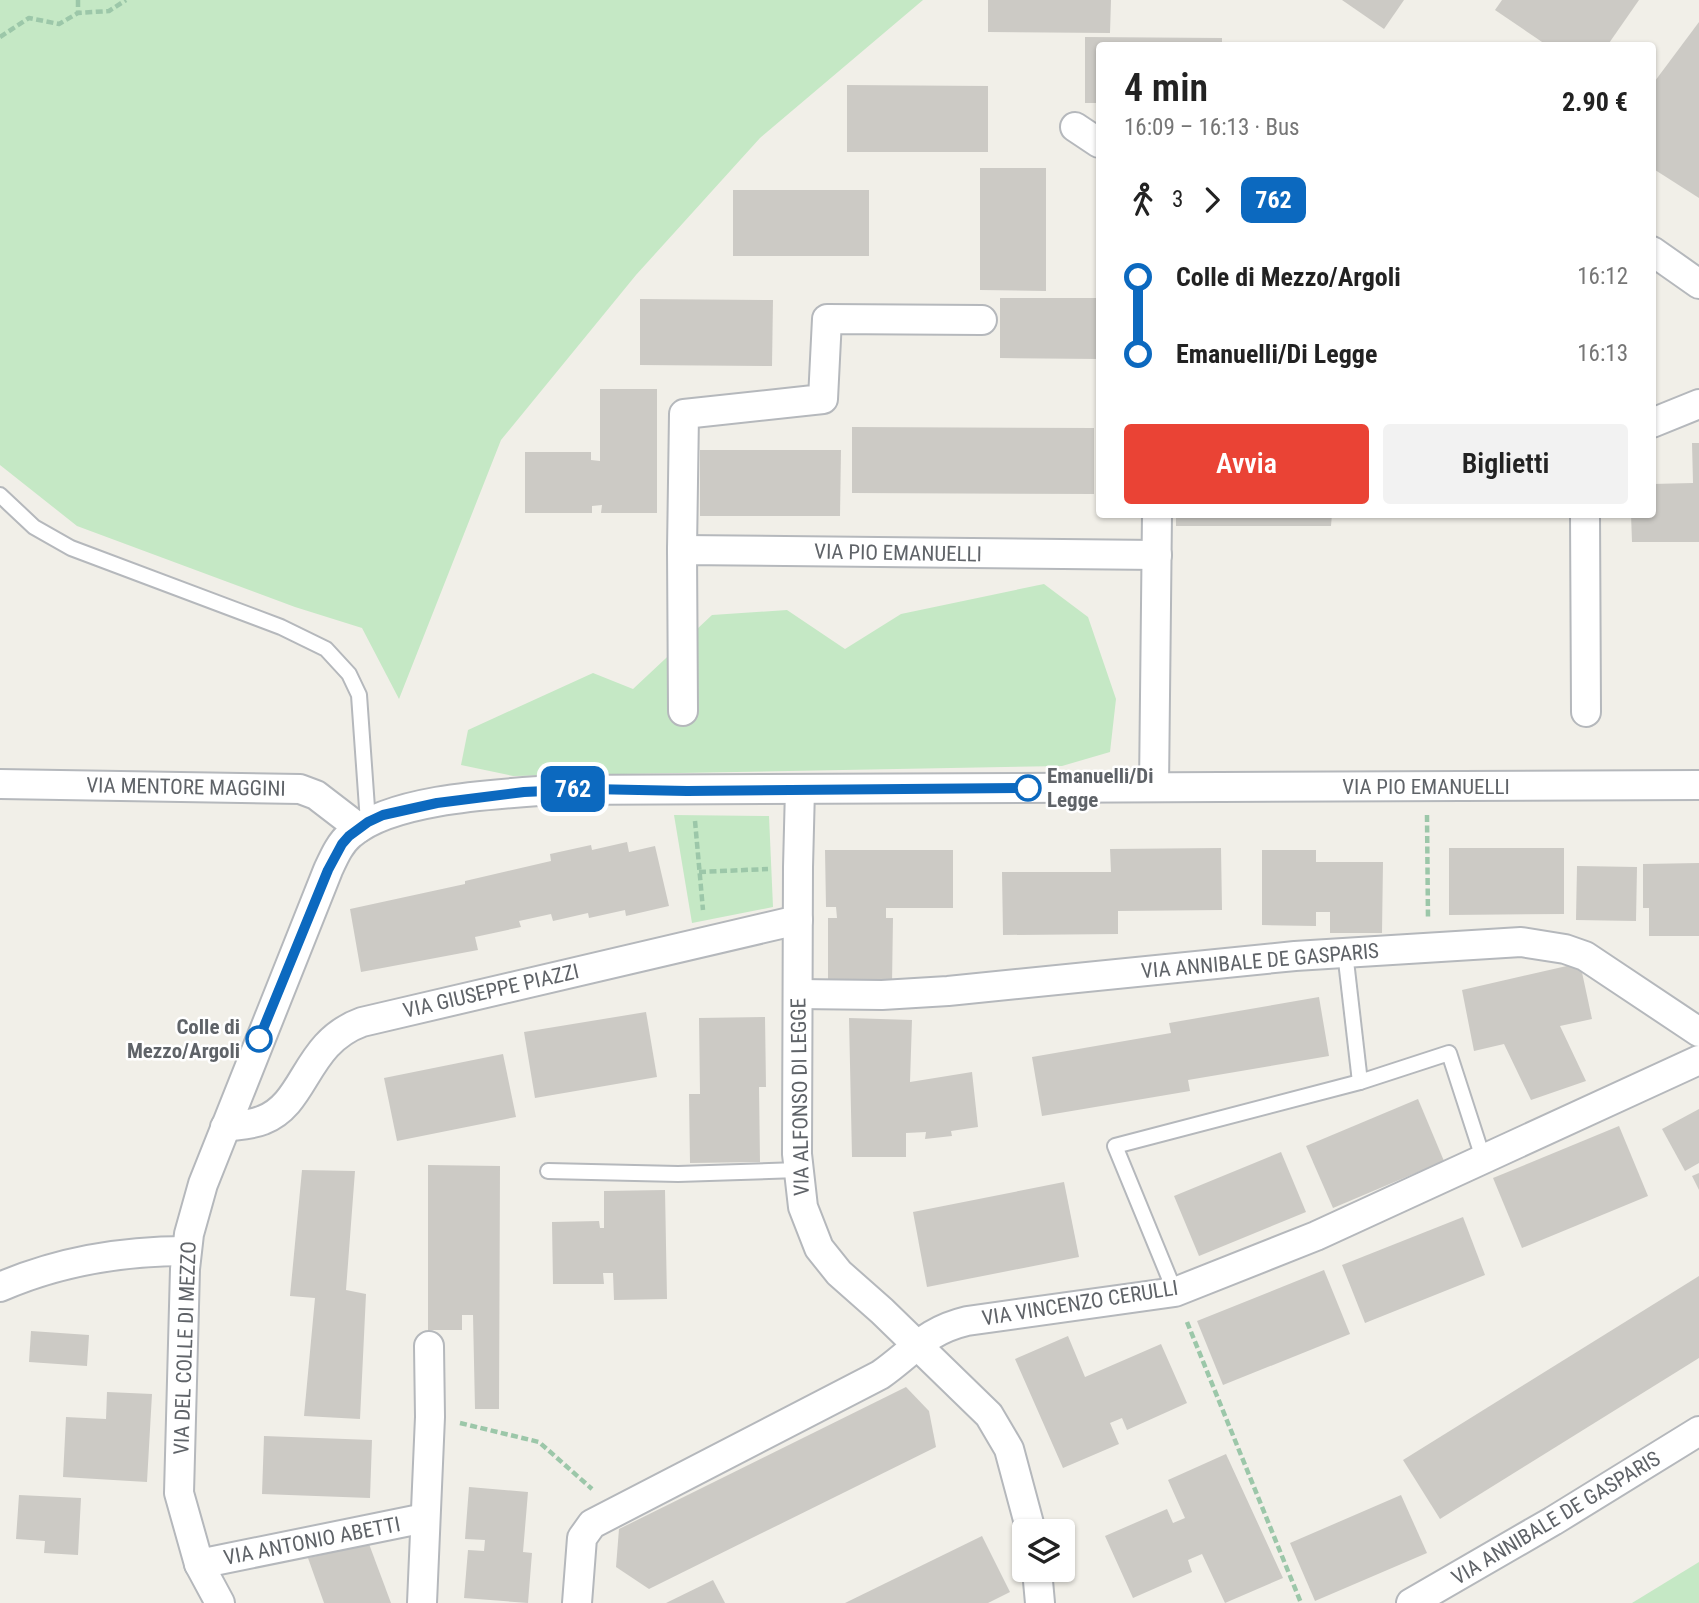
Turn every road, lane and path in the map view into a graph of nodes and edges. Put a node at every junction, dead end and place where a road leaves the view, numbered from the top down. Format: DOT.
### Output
graph roads {
  1 [pos="78,0"];
  2 [pos="126,0"];
  3 [pos="78,13"];
  4 [pos="0,37"];
  5 [pos="1075,127"];
  6 [pos="1096,141"];
  7 [pos="1656,254"];
  8 [pos="1699,284"];
  9 [pos="982,320"];
  10 [pos="1699,404"];
  11 [pos="1656,421"];
  12 [pos="0,495"];
  13 [pos="1157,518"];
  14 [pos="1585,518"];
  15 [pos="682,551"];
  16 [pos="1157,555"];
  17 [pos="683,711"];
  18 [pos="1586,712"];
  19 [pos="0,784"];
  20 [pos="1699,785"];
  21 [pos="1154,787"];
  22 [pos="800,789"];
  23 [pos="687,791"];
  24 [pos="1427,821"];
  25 [pos="363,825"];
  26 [pos="798,867"];
  27 [pos="699,872"];
  28 [pos="797,920"];
  29 [pos="1428,927"];
  30 [pos="707,942"];
  31 [pos="1345,952"];
  32 [pos="797,995"];
  33 [pos="1699,1032"];
  34 [pos="1699,1060"];
  35 [pos="1360,1082"];
  36 [pos="225,1127"];
  37 [pos="1483,1158"];
  38 [pos="797,1170"];
  39 [pos="548,1171"];
  40 [pos="186,1251"];
  41 [pos="0,1287"];
  42 [pos="1175,1292"];
  43 [pos="915,1345"];
  44 [pos="429,1346"];
  45 [pos="430,1417"];
  46 [pos="1699,1430"];
  47 [pos="615,1511"];
  48 [pos="425,1518"];
  49 [pos="1028,1519"];
  50 [pos="199,1564"];
  51 [pos="1038,1582"];
  52 [pos="220,1603"];
  53 [pos="422,1603"];
  54 [pos="577,1603"];
  55 [pos="1041,1603"];
  56 [pos="1301,1603"];
  57 [pos="1411,1603"];
  1 -- 3 [label="path"];
  2 -- 3 [label="path"];
  3 -- 4 [label="path"];
  5 -- 6 [label="street"];
  7 -- 8 [label="street"];
  9 -- 15 [label="street"];
  10 -- 11 [label="street"];
  12 -- 25 [label="lane"];
  13 -- 16 [label="street"];
  14 -- 18 [label="street"];
  15 -- 16 [label="street, VIA PIO EMANUELLI"];
  15 -- 17 [label="street"];
  16 -- 21 [label="street"];
  19 -- 25 [label="street, VIA MENTORE MAGGINI"];
  20 -- 21 [label="street, VIA PIO EMANUELLI"];
  21 -- 22 [label="street, VIA PIO EMANUELLI"];
  22 -- 23 [label="street, VIA PIO EMANUELLI"];
  22 -- 26 [label="street, VIA ALFONSO DI LEGGE"];
  23 -- 25 [label="street, VIA PIO EMANUELLI"];
  23 -- 27 [label="path"];
  24 -- 29 [label="path"];
  25 -- 36 [label="street, VIA DEL COLLE DI MEZZO"];
  26 -- 27 [label="path"];
  26 -- 28 [label="street, VIA ALFONSO DI LEGGE"];
  27 -- 30 [label="path"];
  28 -- 30 [label="street, VIA GIUSEPPE PIAZZI"];
  28 -- 32 [label="street, VIA ALFONSO DI LEGGE"];
  30 -- 36 [label="street, VIA GIUSEPPE PIAZZI"];
  31 -- 32 [label="street, VIA ANNIBALE DE GASPARIS"];
  31 -- 33 [label="street, VIA ANNIBALE DE GASPARIS"];
  31 -- 35 [label="lane"];
  32 -- 38 [label="street, VIA ALFONSO DI LEGGE"];
  34 -- 37 [label="street, VIA VINCENZO CERULLI"];
  35 -- 37 [label="lane"];
  35 -- 42 [label="lane"];
  36 -- 40 [label="street, VIA DEL COLLE DI MEZZO"];
  37 -- 42 [label="street, VIA VINCENZO CERULLI"];
  38 -- 39 [label="lane"];
  38 -- 43 [label="street, VIA ALFONSO DI LEGGE"];
  40 -- 41 [label="street"];
  40 -- 50 [label="street, VIA DEL COLLE DI MEZZO"];
  42 -- 43 [label="street, VIA VINCENZO CERULLI"];
  42 -- 56 [label="path"];
  43 -- 47 [label="street, VIA VINCENZO CERULLI"];
  43 -- 49 [label="street, VIA ALFONSO DI LEGGE"];
  44 -- 45 [label="street, VIA ANTONIO ABETTI"];
  45 -- 47 [label="path"];
  45 -- 48 [label="street, VIA ANTONIO ABETTI"];
  46 -- 57 [label="street, VIA ANNIBALE DE GASPARIS"];
  47 -- 54 [label="street, VIA VINCENZO CERULLI"];
  48 -- 50 [label="street, VIA ANTONIO ABETTI"];
  48 -- 53 [label="street, VIA ANTONIO ABETTI"];
  50 -- 52 [label="street, VIA DEL COLLE DI MEZZO"];
  51 -- 55 [label="street"];
}
